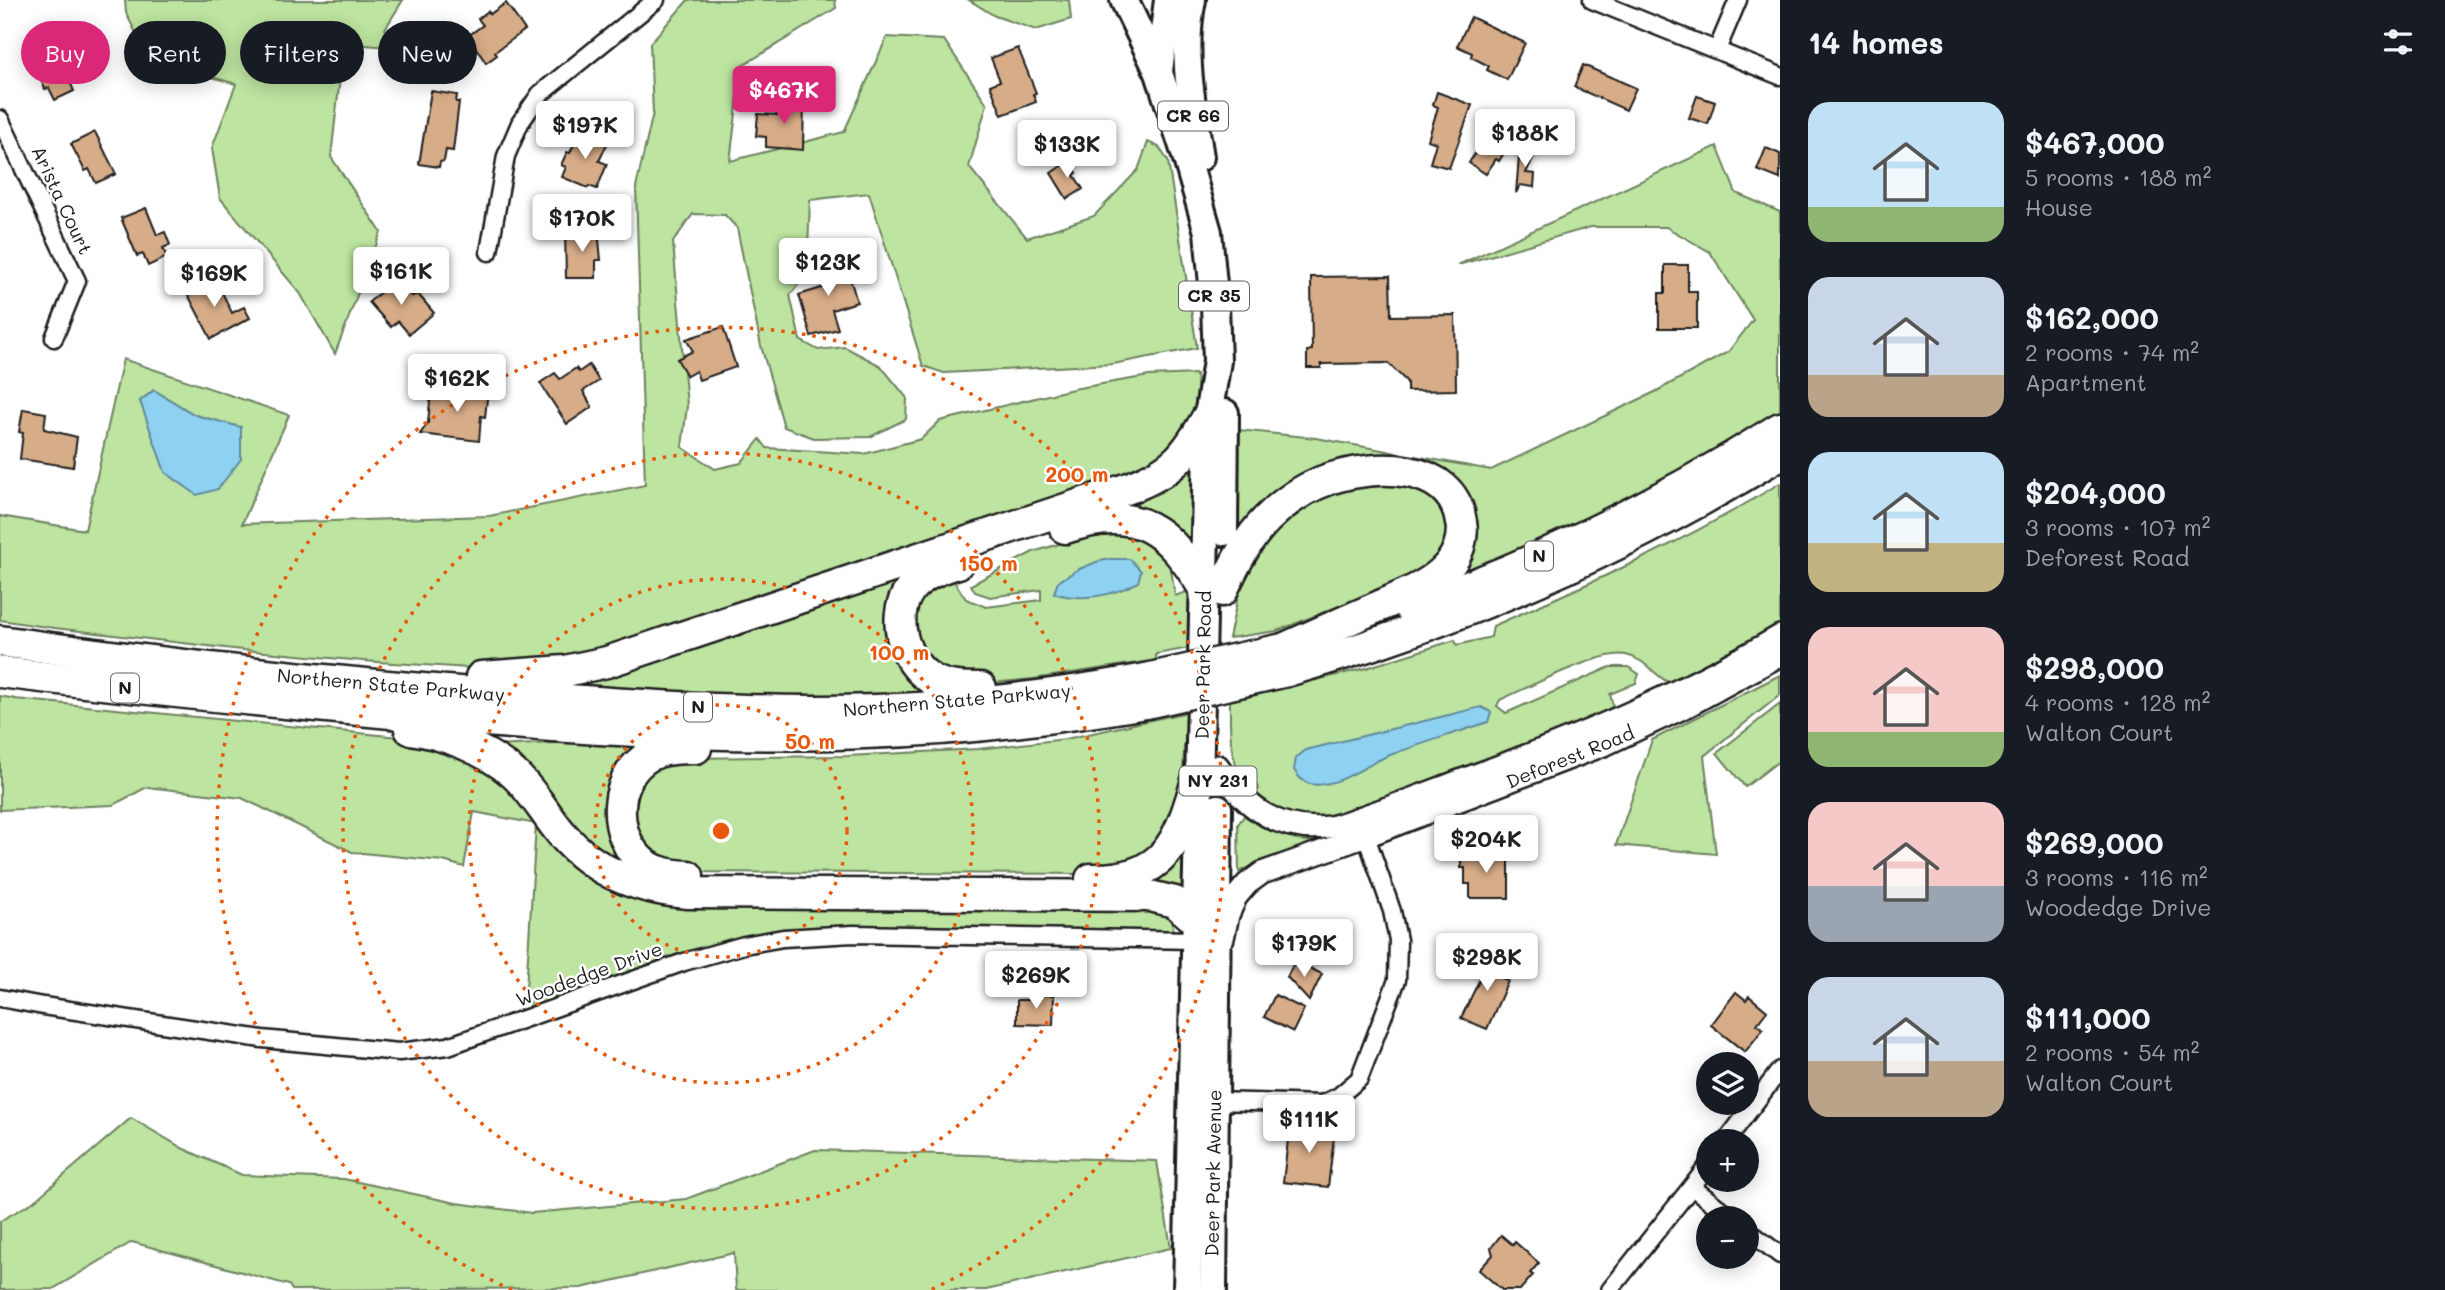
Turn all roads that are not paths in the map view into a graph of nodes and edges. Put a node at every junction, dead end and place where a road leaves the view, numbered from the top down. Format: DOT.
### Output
graph roads {
  1 [pos="656,0"];
  2 [pos="1124,0"];
  3 [pos="1168,0"];
  4 [pos="1192,0"];
  5 [pos="1592,0"];
  6 [pos="1738,0"];
  7 [pos="1717,50"];
  8 [pos="1159,73"];
  9 [pos="1780,76"];
  10 [pos="0,119"];
  11 [pos="1208,232"];
  12 [pos="489,252"];
  13 [pos="54,338"];
  14 [pos="1216,370"];
  15 [pos="1208,416"];
  16 [pos="1780,428"];
  17 [pos="1780,457"];
  18 [pos="1213,590"];
  19 [pos="1780,636"];
  20 [pos="0,641"];
  21 [pos="1780,655"];
  22 [pos="1285,660"];
  23 [pos="0,672"];
  24 [pos="295,677"];
  25 [pos="1101,687"];
  26 [pos="1146,691"];
  27 [pos="251,701"];
  28 [pos="863,733"];
  29 [pos="1210,767"];
  30 [pos="1366,836"];
  31 [pos="1196,930"];
  32 [pos="1215,972"];
  33 [pos="0,998"];
  34 [pos="1214,1056"];
  35 [pos="1780,1070"];
  36 [pos="1213,1101"];
  37 [pos="1191,1129"];
  38 [pos="1736,1129"];
  39 [pos="1696,1182"];
  40 [pos="1692,1187"];
  41 [pos="1717,1206"];
  42 [pos="1759,1239"];
  43 [pos="1780,1255"];
  44 [pos="1187,1290"];
  45 [pos="1213,1290"];
  46 [pos="1610,1290"];
  1 -- 12 [label="street"];
  2 -- 8 [label="main road, Deer Park Road / CR 35"];
  3 -- 8 [label="main road, CR 66"];
  4 -- 11 [label="main road, CR 66"];
  5 -- 7 [label="street"];
  6 -- 7 [label="street"];
  7 -- 9 [label="street"];
  8 -- 11 [label="main road, Deer Park Road / CR 35"];
  10 -- 13 [label="street, Arista Court"];
  11 -- 14 [label="main road, Deer Park Road / CR 35"];
  14 -- 15 [label="main road, Deer Park Road / NY 231"];
  14 -- 18 [label="main road, Deer Park Road / NY 231"];
  15 -- 18 [label="main road, Deer Park Road / NY 231"];
  15 -- 24 [label="highway"];
  16 -- 22 [label="highway, Northern State Parkway / N"];
  17 -- 22 [label="highway, Northern State Parkway / N"];
  18 -- 22 [label="highway"];
  18 -- 25 [label="highway"];
  18 -- 29 [label="main road, Deer Park Road / NY 231"];
  19 -- 29 [label="street, Deforest Road"];
  20 -- 24 [label="highway, Northern State Parkway / N"];
  21 -- 30 [label="street, Deforest Road"];
  22 -- 26 [label="highway, Northern State Parkway / N, bridge"];
  23 -- 27 [label="highway, Northern State Parkway / N"];
  24 -- 25 [label="highway, Northern State Parkway / N"];
  25 -- 26 [label="highway, Northern State Parkway / N"];
  26 -- 28 [label="highway, Northern State Parkway / N"];
  27 -- 28 [label="highway, Northern State Parkway / N"];
  27 -- 31 [label="highway"];
  28 -- 29 [label="highway"];
  29 -- 31 [label="main road, Deer Park Road / NY 231"];
  29 -- 32 [label="main road, Deer Park Road / NY 231"];
  30 -- 32 [label="street, Deforest Road"];
  30 -- 36 [label="street"];
  31 -- 33 [label="street, Woodedge Drive"];
  31 -- 37 [label="main road, Deer Park Road / NY 231"];
  32 -- 34 [label="main road, Deer Park Road / NY 231"];
  34 -- 36 [label="main road, Deer Park Avenue / NY 231"];
  35 -- 38 [label="street"];
  36 -- 45 [label="main road, Deer Park Avenue / NY 231"];
  37 -- 44 [label="main road, Deer Park Avenue / NY 231"];
  39 -- 40 [label="street"];
  40 -- 41 [label="street"];
  40 -- 46 [label="street"];
  42 -- 43 [label="street"];
}
